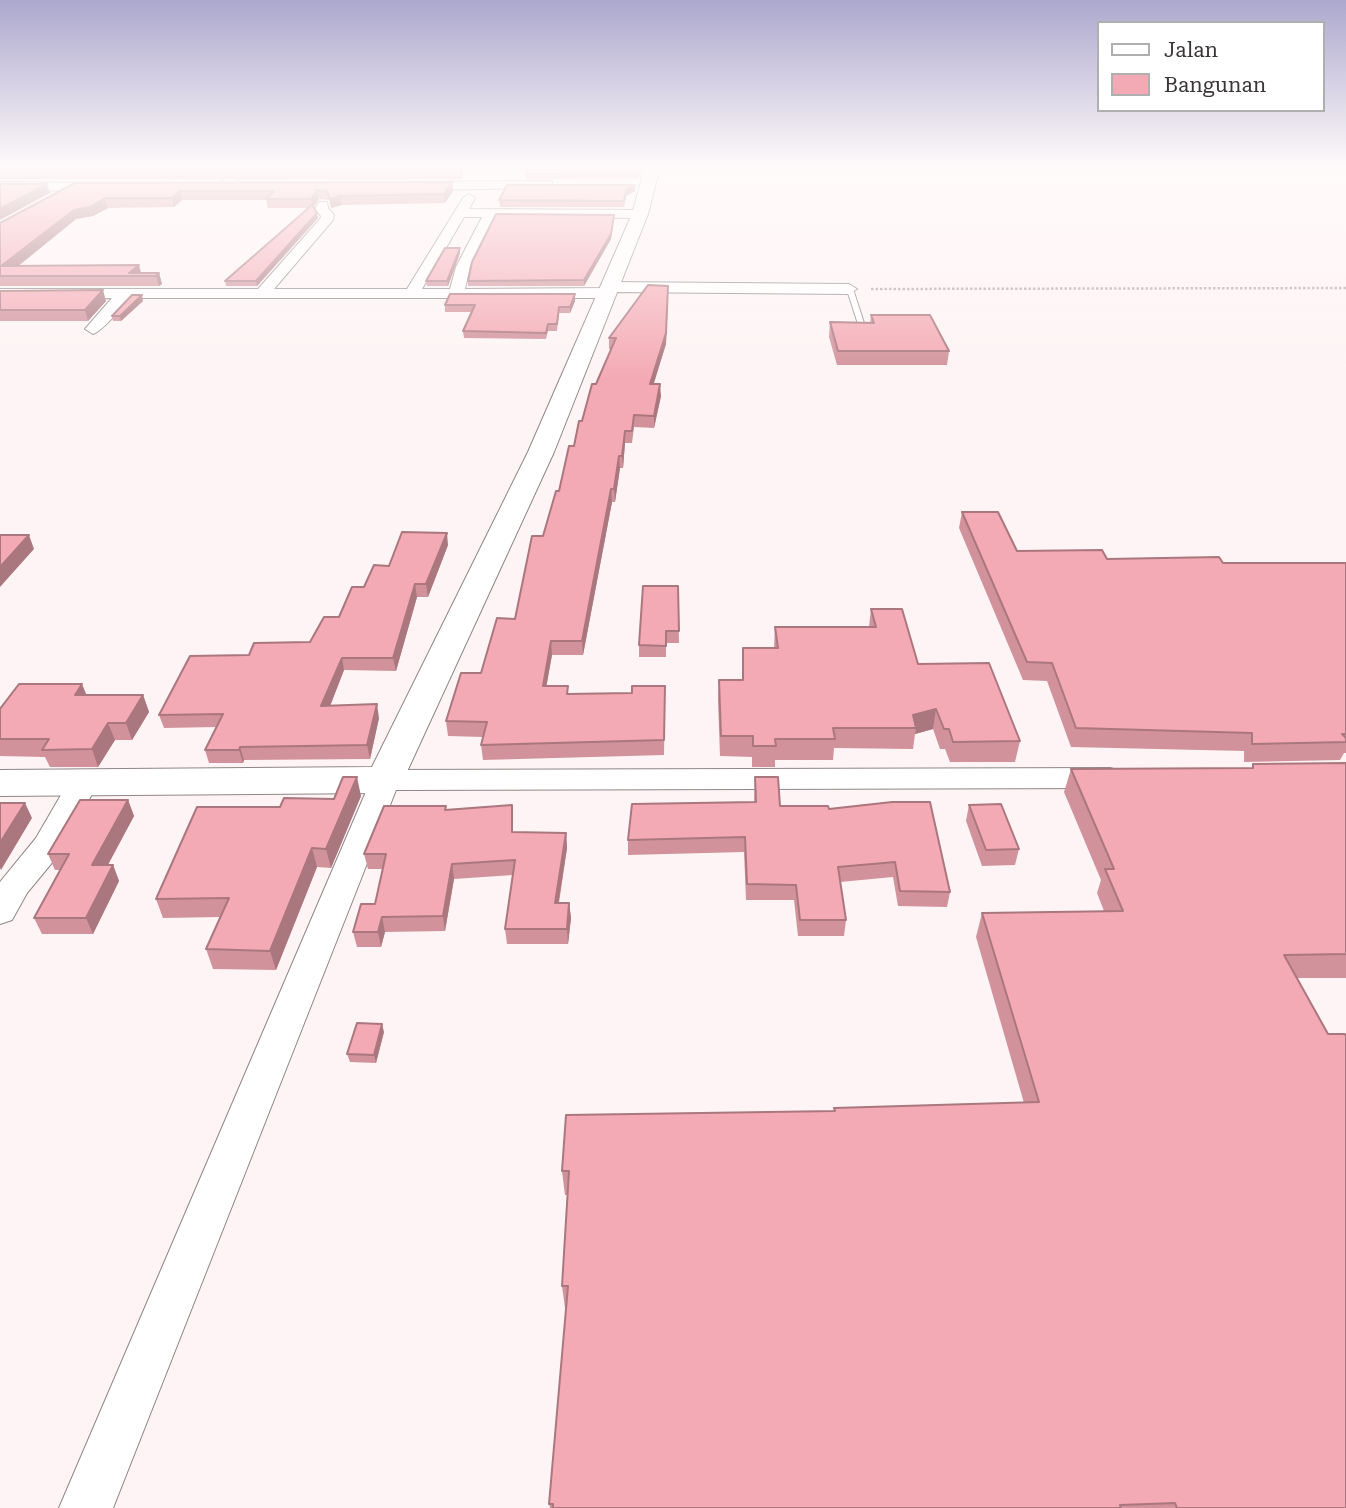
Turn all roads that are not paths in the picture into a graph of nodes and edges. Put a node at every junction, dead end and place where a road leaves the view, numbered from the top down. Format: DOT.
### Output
graph roads {
  1 [pos="311,237"];
  2 [pos="446,237"];
  3 [pos="478,237"];
  4 [pos="630,237"];
  5 [pos="849,289"];
  6 [pos="609,290"];
  7 [pos="131,293"];
  8 [pos="412,293"];
  9 [pos="456,293"];
  10 [pos="0,294"];
  11 [pos="261,295"];
  12 [pos="862,324"];
  13 [pos="93,328"];
  14 [pos="1144,777"];
  15 [pos="385,780"];
  16 [pos="0,783"];
  17 [pos="83,783"];
  18 [pos="0,911"];
  19 [pos="86,1508"];
  1 -- 11 [label="street"];
  2 -- 8 [label="street"];
  3 -- 9 [label="street"];
  4 -- 6 [label="street"];
  5 -- 6 [label="street"];
  5 -- 12 [label="lane"];
  6 -- 9 [label="street"];
  6 -- 15 [label="street"];
  7 -- 10 [label="street"];
  7 -- 11 [label="street"];
  7 -- 13 [label="street"];
  8 -- 9 [label="street"];
  8 -- 11 [label="street"];
  14 -- 15 [label="street"];
  15 -- 17 [label="street"];
  15 -- 19 [label="street"];
  16 -- 17 [label="street"];
  17 -- 18 [label="street"];
}
